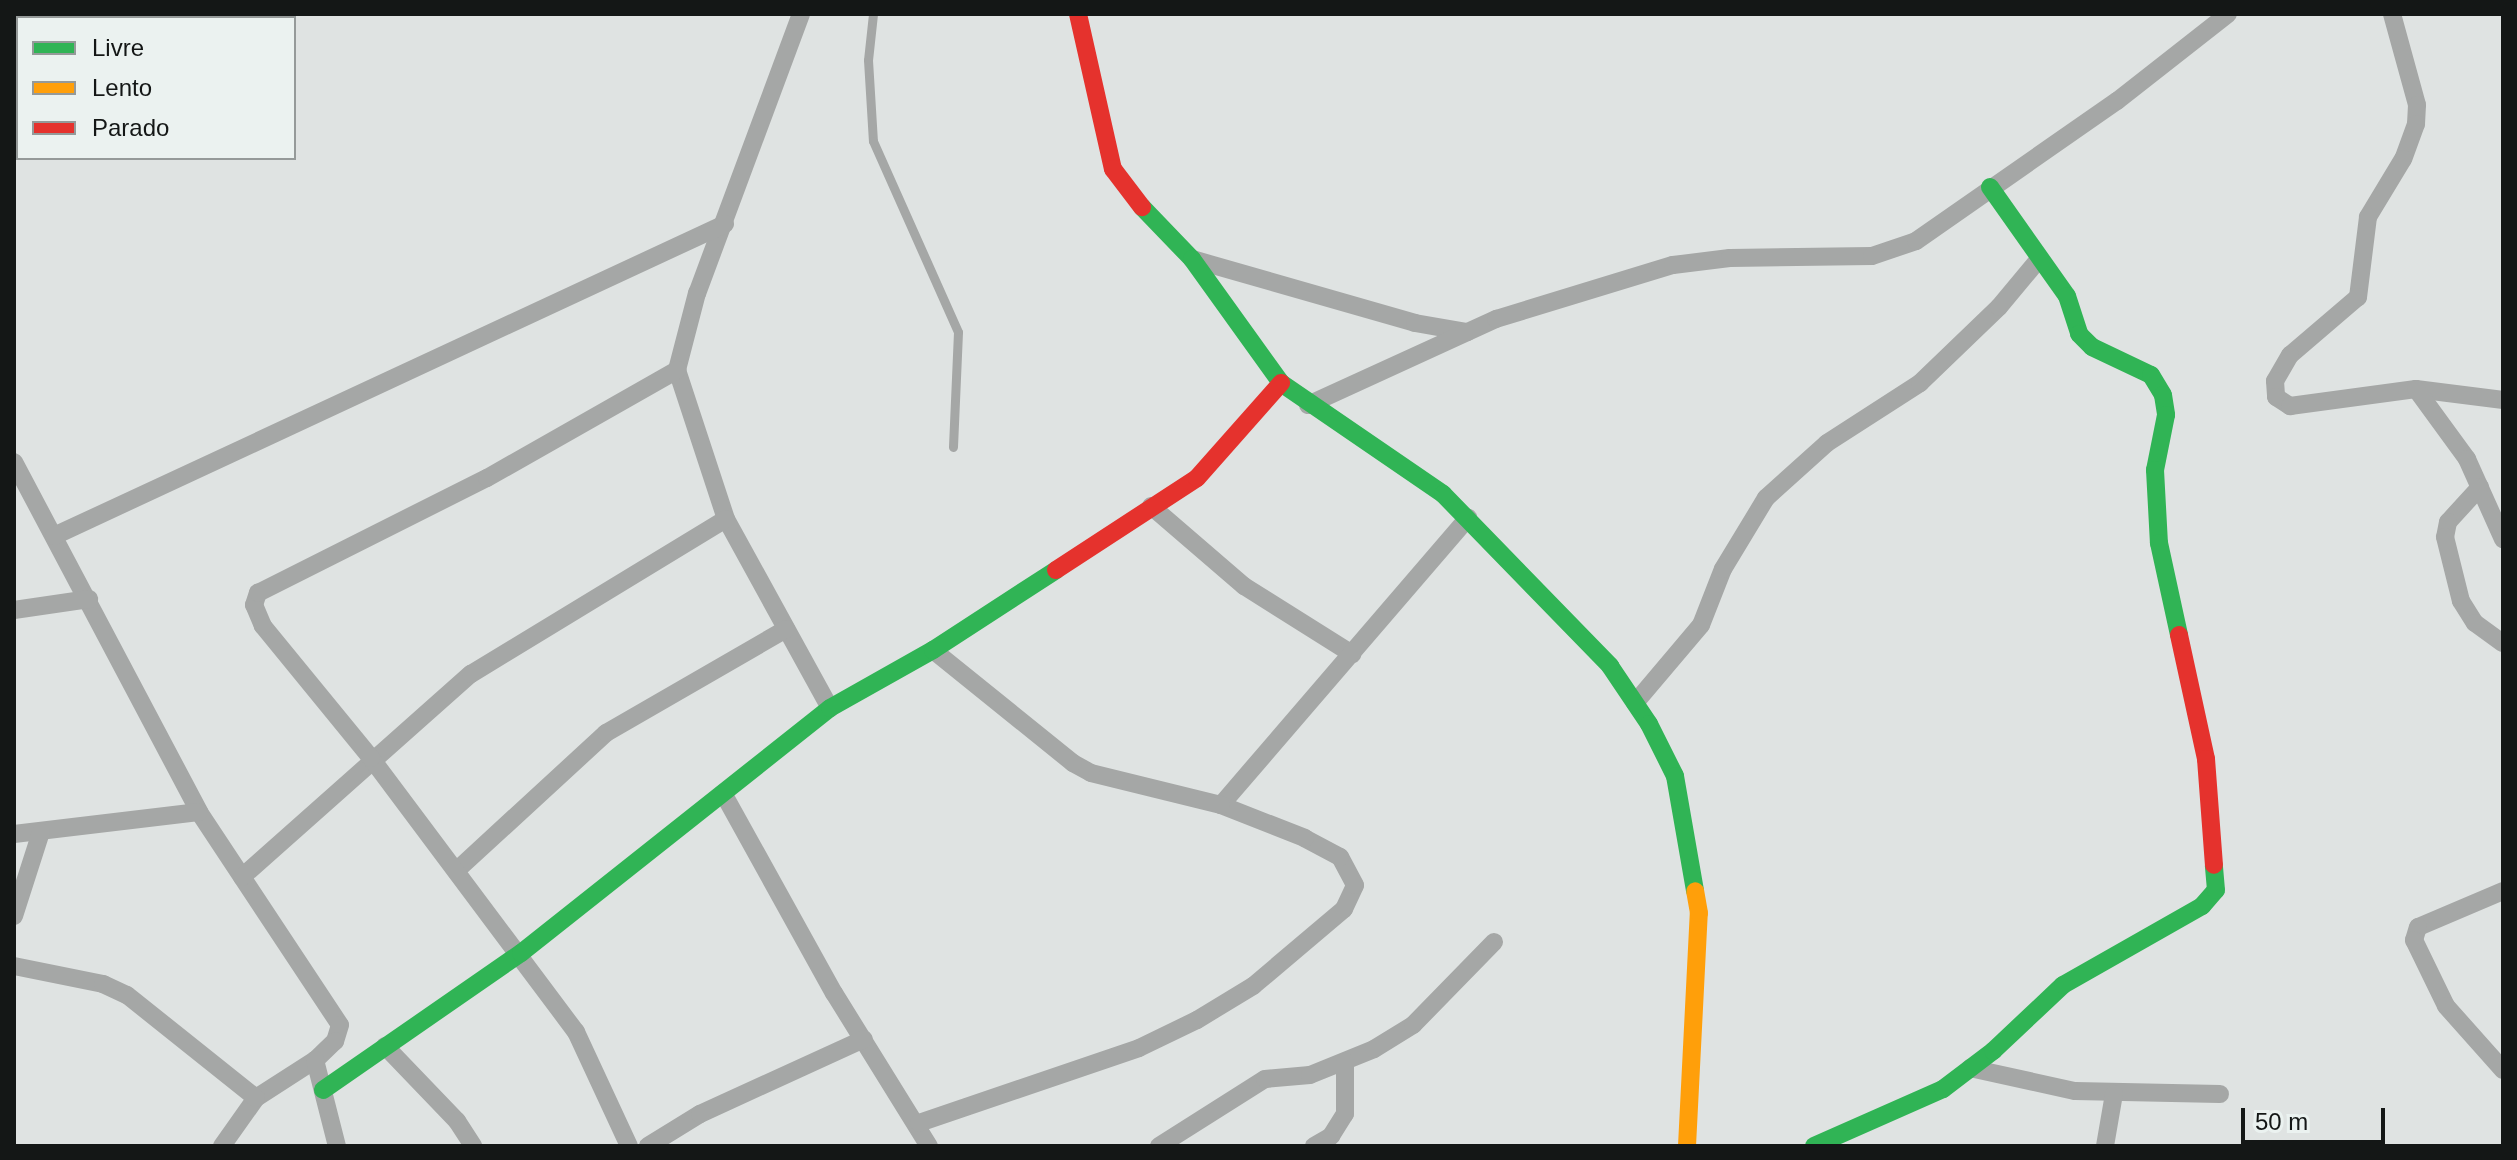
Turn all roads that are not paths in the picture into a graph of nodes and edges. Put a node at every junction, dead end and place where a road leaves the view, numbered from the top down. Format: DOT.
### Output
graph roads {
  1 [pos="801,14"];
  2 [pos="873,14"];
  3 [pos="1078,14"];
  4 [pos="2228,14"];
  5 [pos="2392,14"];
  6 [pos="1990,187"];
  7 [pos="725,224"];
  8 [pos="1192,259"];
  9 [pos="2039,259"];
  10 [pos="1467,332"];
  11 [pos="677,370"];
  12 [pos="1281,383"];
  13 [pos="2416,389"];
  14 [pos="2503,400"];
  15 [pos="1308,405"];
  16 [pos="953,447"];
  17 [pos="14,462"];
  18 [pos="2480,487"];
  19 [pos="1151,506"];
  20 [pos="1468,518"];
  21 [pos="726,519"];
  22 [pos="54,536"];
  23 [pos="2503,539"];
  24 [pos="89,599"];
  25 [pos="14,610"];
  26 [pos="786,629"];
  27 [pos="2503,643"];
  28 [pos="933,650"];
  29 [pos="1352,654"];
  30 [pos="1635,703"];
  31 [pos="830,708"];
  32 [pos="371,758"];
  33 [pos="723,793"];
  34 [pos="1221,805"];
  35 [pos="199,812"];
  36 [pos="41,832"];
  37 [pos="14,834"];
  38 [pos="456,871"];
  39 [pos="242,877"];
  40 [pos="2503,891"];
  41 [pos="14,916"];
  42 [pos="1494,942"];
  43 [pos="521,953"];
  44 [pos="14,966"];
  45 [pos="864,1039"];
  46 [pos="385,1046"];
  47 [pos="315,1060"];
  48 [pos="1345,1062"];
  49 [pos="1970,1068"];
  50 [pos="2503,1070"];
  51 [pos="323,1090"];
  52 [pos="2114,1094"];
  53 [pos="2220,1094"];
  54 [pos="256,1098"];
  55 [pos="919,1123"];
  56 [pos="222,1146"];
  57 [pos="337,1146"];
  58 [pos="473,1146"];
  59 [pos="629,1146"];
  60 [pos="648,1146"];
  61 [pos="929,1146"];
  62 [pos="1159,1146"];
  63 [pos="1314,1146"];
  64 [pos="1687,1146"];
  65 [pos="1814,1146"];
  66 [pos="2105,1146"];
  1 -- 7 [label="street"];
  2 -- 16 [label="lane"];
  3 -- 8 [label="street"];
  4 -- 6 [label="street"];
  5 -- 13 [label="street"];
  6 -- 9 [label="street"];
  6 -- 10 [label="street"];
  7 -- 11 [label="street"];
  7 -- 22 [label="street"];
  8 -- 10 [label="street"];
  8 -- 12 [label="street"];
  9 -- 30 [label="street"];
  9 -- 49 [label="street"];
  10 -- 15 [label="street"];
  11 -- 21 [label="street"];
  11 -- 32 [label="street"];
  12 -- 15 [label="street"];
  12 -- 19 [label="street"];
  13 -- 14 [label="street"];
  13 -- 18 [label="street"];
  15 -- 20 [label="street"];
  17 -- 22 [label="street"];
  18 -- 23 [label="street"];
  18 -- 27 [label="street"];
  19 -- 28 [label="street"];
  19 -- 29 [label="street"];
  20 -- 29 [label="street"];
  20 -- 30 [label="street"];
  21 -- 26 [label="street"];
  21 -- 32 [label="street"];
  22 -- 24 [label="street"];
  24 -- 25 [label="street"];
  24 -- 35 [label="street"];
  26 -- 31 [label="street"];
  26 -- 38 [label="street"];
  28 -- 31 [label="street"];
  28 -- 34 [label="street"];
  29 -- 34 [label="street"];
  30 -- 64 [label="street"];
  31 -- 33 [label="street"];
  32 -- 38 [label="street"];
  32 -- 39 [label="street"];
  33 -- 43 [label="street"];
  33 -- 45 [label="street"];
  34 -- 55 [label="street"];
  35 -- 36 [label="street"];
  35 -- 39 [label="street"];
  36 -- 37 [label="street"];
  36 -- 41 [label="street"];
  38 -- 43 [label="street"];
  39 -- 47 [label="street"];
  40 -- 50 [label="street"];
  42 -- 48 [label="street"];
  43 -- 46 [label="street"];
  43 -- 59 [label="street"];
  44 -- 54 [label="street"];
  45 -- 55 [label="street"];
  45 -- 60 [label="street"];
  46 -- 51 [label="street"];
  46 -- 58 [label="street"];
  47 -- 51 [label="street"];
  47 -- 54 [label="street"];
  48 -- 62 [label="street"];
  48 -- 63 [label="street"];
  49 -- 52 [label="street"];
  49 -- 65 [label="street"];
  51 -- 57 [label="street"];
  52 -- 53 [label="street"];
  52 -- 66 [label="street"];
  54 -- 56 [label="street"];
  55 -- 61 [label="street"];
}
